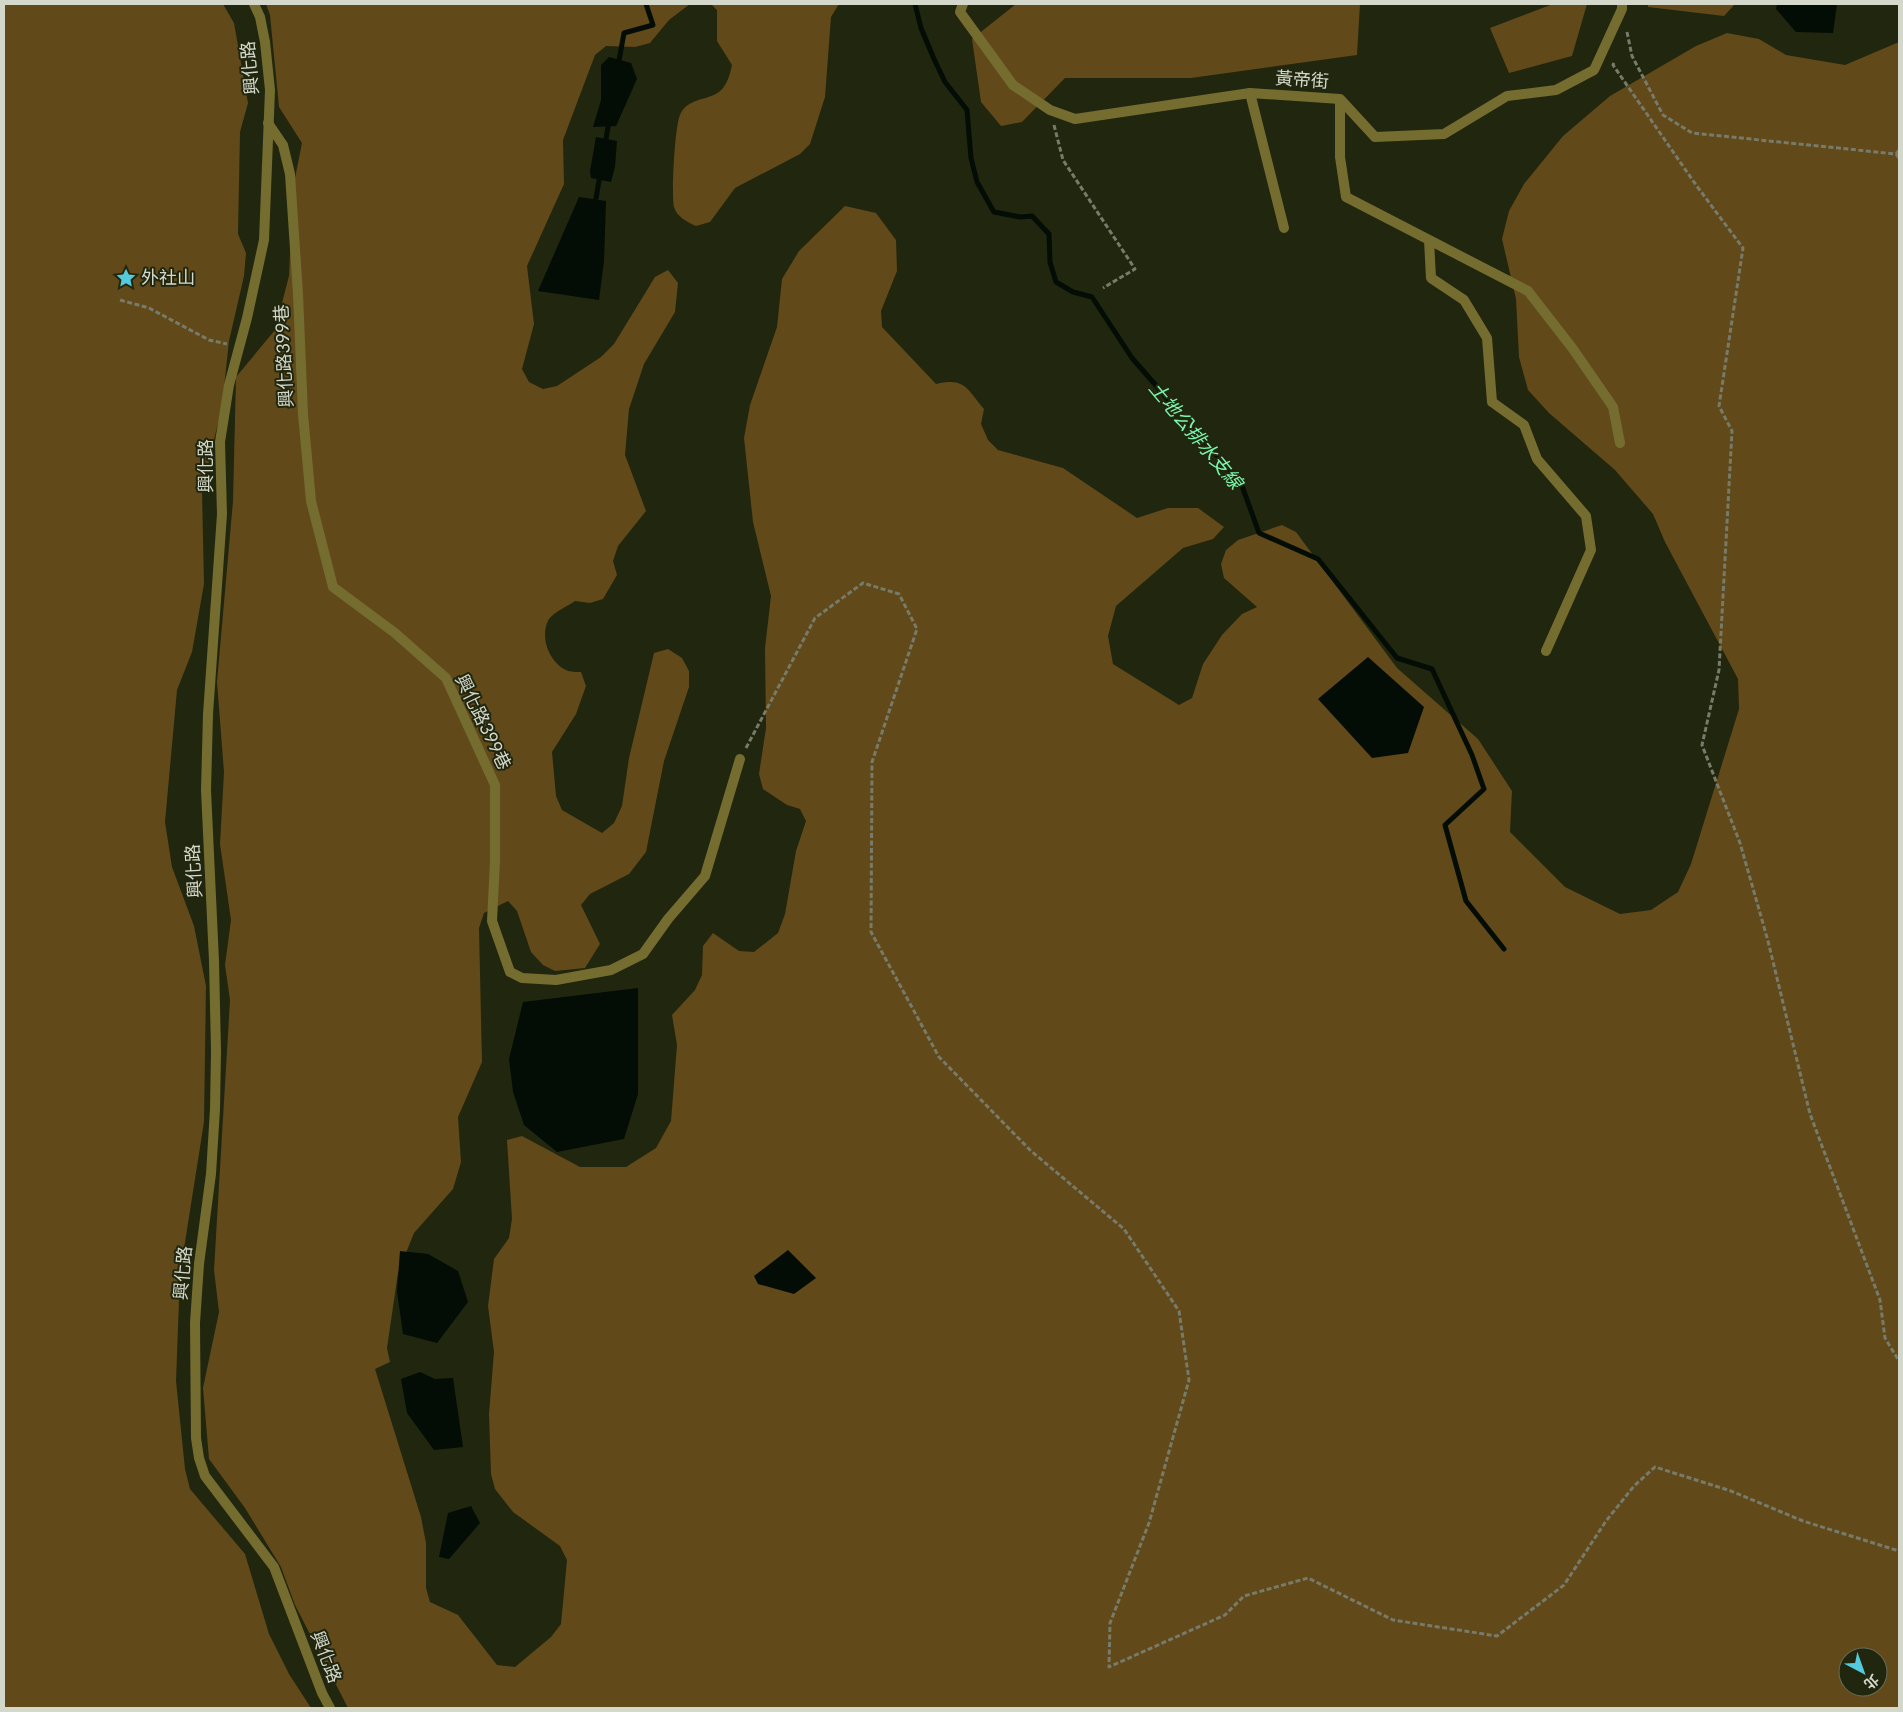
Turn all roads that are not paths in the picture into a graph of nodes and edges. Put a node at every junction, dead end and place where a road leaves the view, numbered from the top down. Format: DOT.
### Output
graph roads {
  1 [pos="254,4"];
  2 [pos="963,4"];
  3 [pos="1622,6"];
  4 [pos="1250,93"];
  5 [pos="1340,99"];
  6 [pos="268,123"];
  7 [pos="1284,228"];
  8 [pos="1429,240"];
  9 [pos="1620,443"];
  10 [pos="1546,651"];
  11 [pos="740,759"];
  12 [pos="330,1708"];
  1 -- 6 [label="street, 興化路"];
  2 -- 4 [label="street, 黃帝街"];
  3 -- 5 [label="street, 黃帝街"];
  4 -- 5 [label="street, 黃帝街"];
  4 -- 7 [label="street"];
  5 -- 8 [label="street"];
  6 -- 11 [label="street, 興化路399巷"];
  6 -- 12 [label="street, 興化路"];
  8 -- 9 [label="street"];
  8 -- 10 [label="street"];
}
